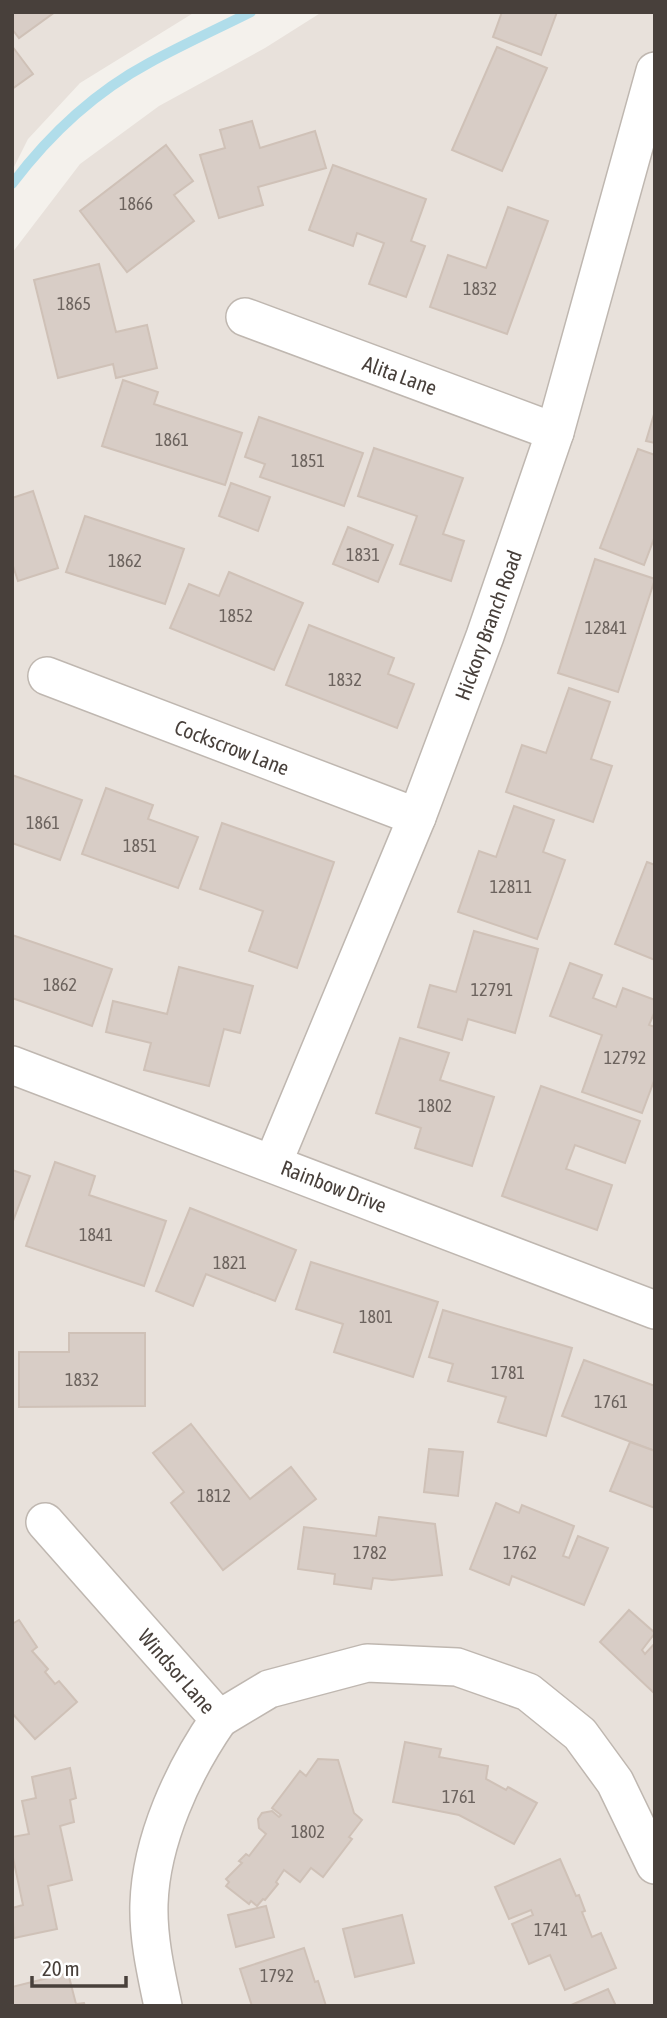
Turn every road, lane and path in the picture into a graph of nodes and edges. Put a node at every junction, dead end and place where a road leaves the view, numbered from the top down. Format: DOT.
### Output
graph roads {
  1 [pos="655,71"];
  2 [pos="245,317"];
  3 [pos="555,432"];
  4 [pos="47,676"];
  5 [pos="417,817"];
  6 [pos="12,1065"];
  7 [pos="274,1163"];
  8 [pos="651,1298"];
  9 [pos="45,1522"];
  10 [pos="219,1719"];
  11 [pos="655,1865"];
  12 [pos="163,2006"];
  1 -- 3 [label="street, Hickory Branch Road"];
  2 -- 3 [label="street, Alita Lane"];
  3 -- 5 [label="street, Hickory Branch Road"];
  4 -- 5 [label="street, Cockscrow Lane"];
  5 -- 7 [label="street, Hickory Branch Road"];
  6 -- 7 [label="street, Rainbow Drive"];
  7 -- 8 [label="street, Rainbow Drive"];
  9 -- 10 [label="street, Windsor Lane"];
  10 -- 11 [label="street"];
  10 -- 12 [label="street, Windsor Lane"];
}
